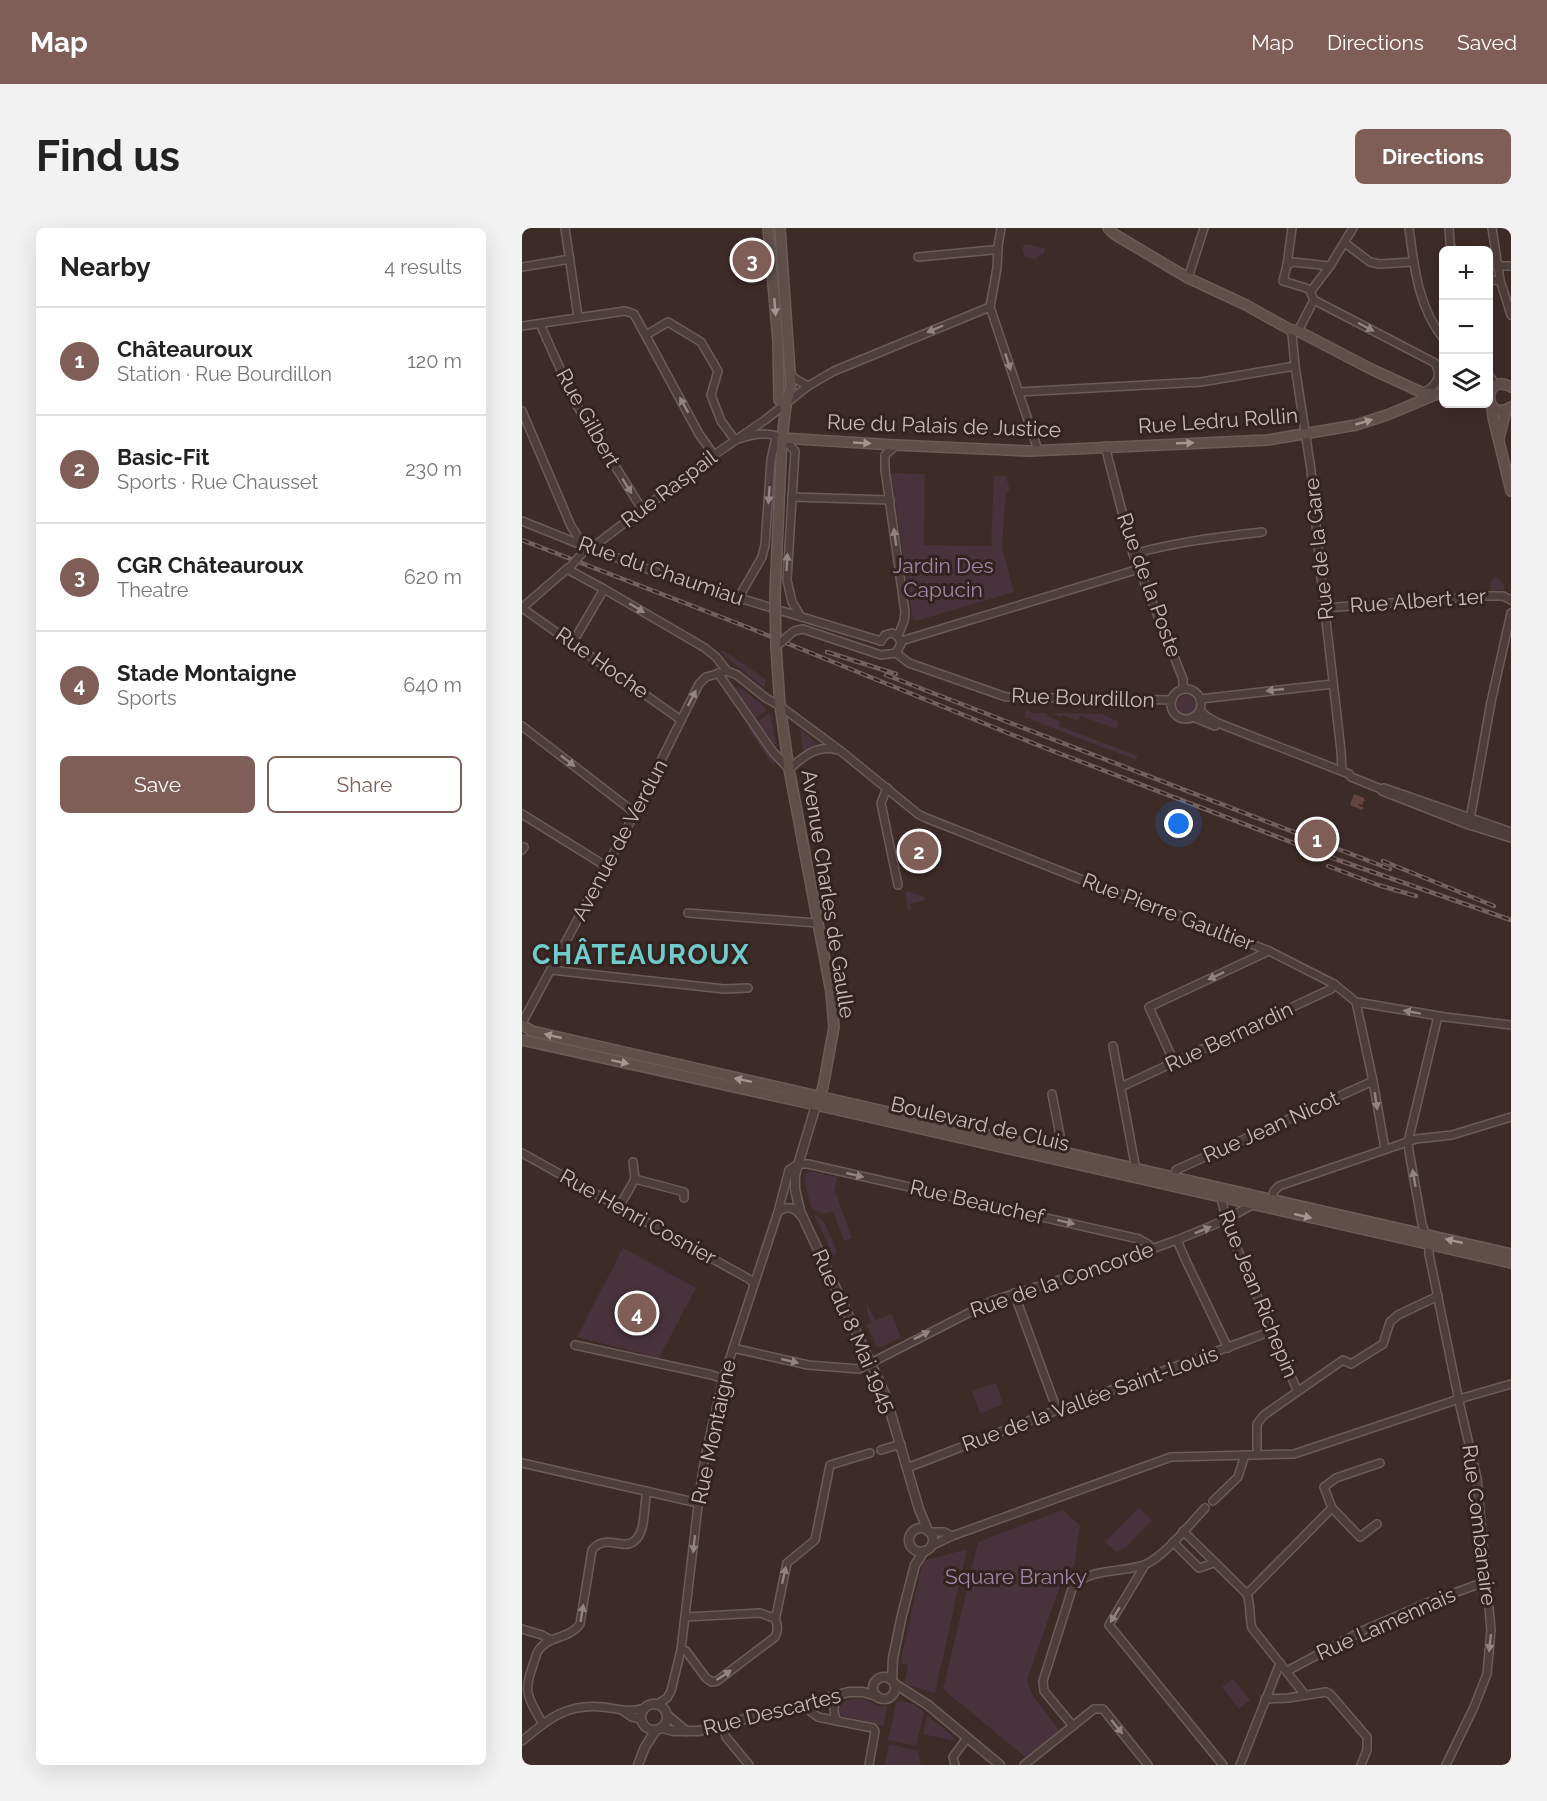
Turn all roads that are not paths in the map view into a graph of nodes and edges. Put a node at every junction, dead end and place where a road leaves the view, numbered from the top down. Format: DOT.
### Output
graph roads {
  1 [pos="565,228"];
  2 [pos="768,228"];
  3 [pos="780,228"];
  4 [pos="1001,228"];
  5 [pos="1108,228"];
  6 [pos="1204,228"];
  7 [pos="1292,228"];
  8 [pos="1353,228"];
  9 [pos="1409,228"];
  10 [pos="1449,228"];
  11 [pos="1492,228"];
  12 [pos="1345,243"];
  13 [pos="1451,246"];
  14 [pos="998,250"];
  15 [pos="918,257"];
  16 [pos="570,259"];
  17 [pos="1413,262"];
  18 [pos="1287,265"];
  19 [pos="1330,266"];
  20 [pos="1497,266"];
  21 [pos="1511,266"];
  22 [pos="522,267"];
  23 [pos="1188,278"];
  24 [pos="1500,280"];
  25 [pos="1493,281"];
  26 [pos="1316,285"];
  27 [pos="1302,286"];
  28 [pos="1311,291"];
  29 [pos="1314,300"];
  30 [pos="990,307"];
  31 [pos="1511,315"];
  32 [pos="578,317"];
  33 [pos="540,324"];
  34 [pos="522,326"];
  35 [pos="1294,330"];
  36 [pos="1439,333"];
  37 [pos="646,335"];
  38 [pos="1295,366"];
  39 [pos="791,374"];
  40 [pos="1510,384"];
  41 [pos="808,386"];
  42 [pos="1493,387"];
  43 [pos="1018,392"];
  44 [pos="1423,393"];
  45 [pos="1439,395"];
  46 [pos="782,402"];
  47 [pos="1493,405"];
  48 [pos="1491,408"];
  49 [pos="1509,409"];
  50 [pos="522,411"];
  51 [pos="525,425"];
  52 [pos="1306,434"];
  53 [pos="779,438"];
  54 [pos="735,440"];
  55 [pos="1499,441"];
  56 [pos="894,446"];
  57 [pos="1105,446"];
  58 [pos="1038,450"];
  59 [pos="714,455"];
  60 [pos="1511,491"];
  61 [pos="792,497"];
  62 [pos="890,500"];
  63 [pos="642,509"];
  64 [pos="522,521"];
  65 [pos="1262,532"];
  66 [pos="586,548"];
  67 [pos="1134,554"];
  68 [pos="569,568"];
  69 [pos="1139,569"];
  70 [pos="604,589"];
  71 [pos="739,597"];
  72 [pos="1511,600"];
  73 [pos="522,608"];
  74 [pos="1324,608"];
  75 [pos="1511,613"];
  76 [pos="801,618"];
  77 [pos="900,638"];
  78 [pos="881,641"];
  79 [pos="573,642"];
  80 [pos="776,647"];
  81 [pos="892,653"];
  82 [pos="727,671"];
  83 [pos="718,673"];
  84 [pos="1333,684"];
  85 [pos="1183,689"];
  86 [pos="1200,699"];
  87 [pos="1172,700"];
  88 [pos="780,706"];
  89 [pos="1200,710"];
  90 [pos="1192,717"];
  91 [pos="681,720"];
  92 [pos="522,726"];
  93 [pos="842,752"];
  94 [pos="789,769"];
  95 [pos="1342,771"];
  96 [pos="1351,777"];
  97 [pos="886,788"];
  98 [pos="1381,789"];
  99 [pos="635,813"];
  100 [pos="522,814"];
  101 [pos="1470,822"];
  102 [pos="1511,832"];
  103 [pos="1511,838"];
  104 [pos="607,867"];
  105 [pos="898,885"];
  106 [pos="688,913"];
  107 [pos="817,923"];
  108 [pos="1269,951"];
  109 [pos="551,970"];
  110 [pos="1334,984"];
  111 [pos="748,988"];
  112 [pos="1356,1002"];
  113 [pos="1438,1016"];
  114 [pos="522,1024"];
  115 [pos="1511,1025"];
  116 [pos="522,1040"];
  117 [pos="1113,1046"];
  118 [pos="1174,1062"];
  119 [pos="1373,1081"];
  120 [pos="1121,1087"];
  121 [pos="1052,1094"];
  122 [pos="818,1101"];
  123 [pos="1511,1117"];
  124 [pos="1408,1142"];
  125 [pos="1385,1149"];
  126 [pos="522,1153"];
  127 [pos="1059,1156"];
  128 [pos="633,1162"];
  129 [pos="798,1164"];
  130 [pos="1136,1170"];
  131 [pos="1174,1178"];
  132 [pos="635,1179"];
  133 [pos="1221,1197"];
  134 [pos="684,1198"];
  135 [pos="1272,1200"];
  136 [pos="1254,1204"];
  137 [pos="619,1207"];
  138 [pos="778,1212"];
  139 [pos="1226,1220"];
  140 [pos="806,1224"];
  141 [pos="1177,1240"];
  142 [pos="1428,1240"];
  143 [pos="1152,1248"];
  144 [pos="1511,1254"];
  145 [pos="1511,1263"];
  146 [pos="754,1283"];
  147 [pos="1014,1293"];
  148 [pos="1438,1296"];
  149 [pos="1272,1331"];
  150 [pos="576,1345"];
  151 [pos="733,1348"];
  152 [pos="1228,1348"];
  153 [pos="871,1362"];
  154 [pos="723,1379"];
  155 [pos="1511,1384"];
  156 [pos="1297,1390"];
  157 [pos="1459,1399"];
  158 [pos="1057,1410"];
  159 [pos="901,1444"];
  160 [pos="881,1450"];
  161 [pos="870,1453"];
  162 [pos="1245,1455"];
  163 [pos="1257,1455"];
  164 [pos="522,1463"];
  165 [pos="1380,1463"];
  166 [pos="907,1468"];
  167 [pos="647,1491"];
  168 [pos="1213,1501"];
  169 [pos="698,1503"];
  170 [pos="1205,1508"];
  171 [pos="1332,1508"];
  172 [pos="919,1509"];
  173 [pos="1377,1524"];
  174 [pos="916,1529"];
  175 [pos="929,1531"];
  176 [pos="1183,1531"];
  177 [pos="952,1536"];
  178 [pos="1173,1542"];
  179 [pos="912,1548"];
  180 [pos="927,1549"];
  181 [pos="1214,1563"];
  182 [pos="915,1565"];
  183 [pos="1145,1565"];
  184 [pos="1487,1581"];
  185 [pos="1246,1594"];
  186 [pos="686,1617"];
  187 [pos="774,1617"];
  188 [pos="522,1629"];
  189 [pos="550,1640"];
  190 [pos="681,1650"];
  191 [pos="893,1658"];
  192 [pos="1280,1663"];
  193 [pos="1287,1671"];
  194 [pos="878,1680"];
  195 [pos="893,1682"];
  196 [pos="857,1691"];
  197 [pos="838,1695"];
  198 [pos="1305,1695"];
  199 [pos="877,1696"];
  200 [pos="892,1696"];
  201 [pos="918,1699"];
  202 [pos="1265,1699"];
  203 [pos="807,1703"];
  204 [pos="656,1705"];
  205 [pos="645,1708"];
  206 [pos="622,1711"];
  207 [pos="667,1715"];
  208 [pos="837,1721"];
  209 [pos="643,1723"];
  210 [pos="543,1724"];
  211 [pos="722,1725"];
  212 [pos="1073,1726"];
  213 [pos="659,1729"];
  214 [pos="687,1731"];
  215 [pos="967,1738"];
  216 [pos="522,1741"];
  217 [pos="645,1747"];
  218 [pos="638,1765"];
  219 [pos="749,1765"];
  220 [pos="869,1765"];
  221 [pos="955,1765"];
  222 [pos="1000,1765"];
  223 [pos="1024,1765"];
  224 [pos="1148,1765"];
  225 [pos="1223,1765"];
  226 [pos="1240,1765"];
  227 [pos="1361,1765"];
  228 [pos="1446,1765"];
  1 -- 16 [label="street"];
  2 -- 46 [label="main road, one-way"];
  3 -- 39 [label="main road"];
  4 -- 14 [label="street"];
  5 -- 23 [label="main road"];
  6 -- 23 [label="street"];
  7 -- 18 [label="street"];
  8 -- 12 [label="street"];
  9 -- 17 [label="street"];
  10 -- 13 [label="street"];
  11 -- 20 [label="street"];
  12 -- 17 [label="street"];
  12 -- 19 [label="street"];
  14 -- 15 [label="street"];
  14 -- 30 [label="street"];
  16 -- 22 [label="street"];
  16 -- 32 [label="street"];
  17 -- 36 [label="street"];
  18 -- 19 [label="street"];
  18 -- 27 [label="street"];
  19 -- 26 [label="street"];
  20 -- 21 [label="street"];
  20 -- 24 [label="street"];
  23 -- 35 [label="main road"];
  24 -- 25 [label="street"];
  24 -- 31 [label="street"];
  26 -- 27 [label="street"];
  26 -- 28 [label="street"];
  27 -- 28 [label="street"];
  28 -- 29 [label="street"];
  29 -- 35 [label="street"];
  29 -- 44 [label="street, one-way"];
  30 -- 41 [label="street, Rue Raspail, one-way"];
  30 -- 43 [label="street, one-way"];
  32 -- 33 [label="street"];
  32 -- 37 [label="street"];
  33 -- 34 [label="street"];
  33 -- 63 [label="street, Rue Gilbert, one-way"];
  35 -- 38 [label="street, Rue de la Gare"];
  35 -- 44 [label="main road"];
  37 -- 54 [label="street"];
  59 -- 37 [label="street, one-way"];
  38 -- 43 [label="street"];
  38 -- 52 [label="street, Rue de la Gare"];
  39 -- 41 [label="street"];
  39 -- 46 [label="main road"];
  40 -- 42 [label="main road"];
  41 -- 46 [label="street, Rue Raspail"];
  43 -- 58 [label="street"];
  44 -- 45 [label="main road"];
  52 -- 45 [label="main road, Rue Ledru Rollin, one-way"];
  46 -- 53 [label="main road"];
  46 -- 54 [label="street, Rue Raspail"];
  47 -- 49 [label="main road"];
  48 -- 55 [label="main road"];
  49 -- 55 [label="main road"];
  50 -- 51 [label="street"];
  51 -- 66 [label="street"];
  57 -- 52 [label="main road, Rue Ledru Rollin, one-way"];
  52 -- 74 [label="street, Rue de la Gare"];
  53 -- 54 [label="street, Rue Raspail"];
  53 -- 56 [label="main road, Rue du Palais de Justice, one-way"];
  53 -- 61 [label="street"];
  53 -- 71 [label="street, one-way"];
  53 -- 80 [label="main road, Avenue Charles de Gaulle, bridge"];
  54 -- 59 [label="street, Rue Raspail"];
  55 -- 60 [label="main road"];
  56 -- 58 [label="main road, Rue du Palais de Justice"];
  56 -- 62 [label="street"];
  57 -- 58 [label="main road, Rue du Palais de Justice"];
  57 -- 67 [label="street, Rue de la Poste"];
  59 -- 63 [label="street, Rue Raspail"];
  61 -- 62 [label="street"];
  76 -- 61 [label="street, one-way"];
  77 -- 62 [label="street, one-way"];
  63 -- 66 [label="street, Rue Raspail"];
  64 -- 66 [label="street, Rue du Chaumiau"];
  65 -- 67 [label="street"];
  66 -- 68 [label="street, Rue Raspail, bridge"];
  66 -- 71 [label="street, Rue du Chaumiau"];
  67 -- 69 [label="street, Rue de la Poste"];
  68 -- 70 [label="street, Rue Pierre Gaultier"];
  68 -- 73 [label="street, Rue Raspail"];
  69 -- 77 [label="street"];
  69 -- 85 [label="street, Rue de la Poste"];
  70 -- 79 [label="street"];
  70 -- 82 [label="street, Rue Pierre Gaultier, one-way"];
  71 -- 76 [label="street, Rue du Chaumiau"];
  72 -- 74 [label="street, Rue Albert 1er"];
  73 -- 79 [label="street, Rue Hoche"];
  74 -- 84 [label="street, Rue de la Gare"];
  75 -- 101 [label="street"];
  76 -- 78 [label="street"];
  77 -- 78 [label="street"];
  77 -- 81 [label="street"];
  78 -- 81 [label="street"];
  79 -- 91 [label="street, Rue Hoche"];
  80 -- 81 [label="street, Rue Bourdillon, bridge"];
  80 -- 88 [label="main road, Avenue Charles de Gaulle"];
  81 -- 87 [label="street, Rue Bourdillon"];
  82 -- 83 [label="street, Avenue de Verdun"];
  82 -- 88 [label="street, Rue Pierre Gaultier"];
  91 -- 83 [label="street, Avenue de Verdun, one-way"];
  83 -- 94 [label="street"];
  84 -- 86 [label="street, one-way"];
  84 -- 95 [label="street, Rue de la Gare"];
  85 -- 86 [label="street"];
  85 -- 87 [label="street"];
  86 -- 89 [label="street"];
  87 -- 90 [label="street"];
  88 -- 93 [label="street, Rue Pierre Gaultier"];
  88 -- 94 [label="main road, Avenue Charles de Gaulle"];
  89 -- 90 [label="street"];
  89 -- 95 [label="street"];
  90 -- 96 [label="street"];
  91 -- 99 [label="street, Avenue de Verdun"];
  92 -- 99 [label="street, one-way"];
  93 -- 94 [label="street"];
  93 -- 97 [label="street, Rue Pierre Gaultier"];
  94 -- 107 [label="main road, Avenue Charles de Gaulle"];
  95 -- 96 [label="street"];
  96 -- 98 [label="street"];
  97 -- 105 [label="street"];
  97 -- 108 [label="street, Rue Pierre Gaultier"];
  98 -- 101 [label="street"];
  98 -- 101 [label="street"];
  99 -- 104 [label="street, Avenue de Verdun"];
  100 -- 104 [label="street"];
  101 -- 102 [label="street"];
  101 -- 103 [label="street"];
  104 -- 109 [label="street, Avenue de Verdun"];
  106 -- 107 [label="street"];
  107 -- 122 [label="main road, Avenue Charles de Gaulle"];
  108 -- 110 [label="street, Rue Pierre Gaultier"];
  108 -- 118 [label="street, one-way"];
  109 -- 111 [label="street"];
  109 -- 114 [label="street, Avenue de Verdun"];
  110 -- 112 [label="street, Rue Pierre Gaultier"];
  110 -- 118 [label="street, Rue Bernardin"];
  113 -- 112 [label="street, Rue Pierre Gaultier, one-way"];
  112 -- 119 [label="street"];
  113 -- 115 [label="street, Rue Pierre Gaultier"];
  113 -- 124 [label="street"];
  122 -- 114 [label="main road, Boulevard de Cluis, one-way"];
  116 -- 122 [label="main road, Boulevard de Cluis, one-way"];
  117 -- 120 [label="street"];
  118 -- 120 [label="street, Rue Bernardin"];
  119 -- 125 [label="street, one-way"];
  119 -- 131 [label="street, Rue Jean Nicot"];
  120 -- 130 [label="street"];
  121 -- 127 [label="street"];
  122 -- 127 [label="main road, Boulevard de Cluis"];
  122 -- 129 [label="street, Rue du 8 Mai 1945"];
  123 -- 124 [label="street"];
  124 -- 125 [label="street"];
  142 -- 124 [label="street, Rue Combanaire, one-way"];
  125 -- 135 [label="street"];
  126 -- 137 [label="street, Rue Henri Cosnier"];
  127 -- 130 [label="main road, Boulevard de Cluis"];
  127 -- 133 [label="main road, Boulevard de Cluis"];
  128 -- 132 [label="street"];
  129 -- 138 [label="street, Rue Montaigne"];
  129 -- 140 [label="street, Rue du 8 Mai 1945"];
  129 -- 143 [label="street, Rue Beauchef, one-way"];
  130 -- 131 [label="main road, Boulevard de Cluis"];
  131 -- 135 [label="main road, Boulevard de Cluis"];
  132 -- 134 [label="street"];
  132 -- 137 [label="street"];
  133 -- 136 [label="main road, Boulevard de Cluis"];
  133 -- 139 [label="street, Rue Jean Richepin"];
  135 -- 142 [label="main road, Boulevard de Cluis"];
  136 -- 139 [label="street, Rue de la Concorde"];
  136 -- 142 [label="main road, Boulevard de Cluis, one-way"];
  137 -- 146 [label="street, Rue Henri Cosnier"];
  138 -- 140 [label="street, Rue du 8 Mai 1945"];
  138 -- 146 [label="street, Rue Montaigne"];
  141 -- 139 [label="street, Rue de la Concorde, one-way"];
  139 -- 149 [label="street, Rue Jean Richepin"];
  140 -- 153 [label="street, Rue du 8 Mai 1945"];
  141 -- 143 [label="street, Rue de la Concorde"];
  141 -- 152 [label="street"];
  144 -- 142 [label="main road, Boulevard de Cluis, one-way"];
  142 -- 145 [label="main road, Boulevard de Cluis"];
  142 -- 148 [label="street, Rue Combanaire"];
  143 -- 147 [label="street, Rue de la Concorde"];
  146 -- 151 [label="street, Rue Montaigne"];
  153 -- 147 [label="street, Rue de la Concorde, one-way"];
  147 -- 158 [label="street"];
  148 -- 156 [label="street"];
  148 -- 157 [label="street, Rue Combanaire"];
  149 -- 152 [label="street, Rue de la Vallée Saint-Louis"];
  149 -- 156 [label="street, Rue Jean Richepin"];
  150 -- 154 [label="street"];
  151 -- 153 [label="street, Rue de la Concorde, one-way"];
  151 -- 154 [label="street, Rue Montaigne"];
  152 -- 158 [label="street, Rue de la Vallée Saint-Louis"];
  153 -- 159 [label="street, Rue du 8 Mai 1945"];
  154 -- 169 [label="street, Rue Montaigne"];
  155 -- 157 [label="street"];
  156 -- 163 [label="street"];
  157 -- 163 [label="street"];
  157 -- 184 [label="street, Rue Combanaire"];
  158 -- 166 [label="street, Rue de la Vallée Saint-Louis"];
  159 -- 160 [label="street"];
  159 -- 166 [label="street, Rue du 8 Mai 1945"];
  187 -- 161 [label="street, one-way"];
  162 -- 163 [label="street"];
  162 -- 168 [label="street"];
  162 -- 177 [label="street"];
  164 -- 167 [label="street"];
  165 -- 171 [label="street"];
  166 -- 172 [label="street, Rue du 8 Mai 1945"];
  167 -- 169 [label="street"];
  189 -- 167 [label="street, one-way"];
  169 -- 186 [label="street, Rue Montaigne, one-way"];
  170 -- 176 [label="street"];
  171 -- 173 [label="street"];
  171 -- 185 [label="street"];
  172 -- 174 [label="street, Rue du 8 Mai 1945"];
  172 -- 175 [label="street, Rue du 8 Mai 1945"];
  174 -- 175 [label="street"];
  174 -- 179 [label="street"];
  175 -- 177 [label="street"];
  175 -- 180 [label="street"];
  176 -- 178 [label="street"];
  176 -- 181 [label="street"];
  177 -- 180 [label="street"];
  178 -- 181 [label="street"];
  178 -- 183 [label="street"];
  179 -- 180 [label="street"];
  179 -- 182 [label="street"];
  180 -- 182 [label="street"];
  181 -- 185 [label="street"];
  182 -- 191 [label="street"];
  183 -- 212 [label="street"];
  183 -- 225 [label="street, one-way"];
  184 -- 193 [label="street, Rue Lamennais"];
  184 -- 228 [label="street, Rue Combanaire, one-way"];
  185 -- 192 [label="street"];
  186 -- 187 [label="street"];
  186 -- 190 [label="street, Rue Montaigne"];
  190 -- 187 [label="street, one-way"];
  188 -- 189 [label="street"];
  189 -- 210 [label="street"];
  190 -- 204 [label="street, Rue Montaigne"];
  191 -- 194 [label="street"];
  191 -- 195 [label="street"];
  192 -- 193 [label="street"];
  192 -- 202 [label="street"];
  193 -- 198 [label="street"];
  194 -- 195 [label="street"];
  194 -- 196 [label="street, Rue Descartes"];
  194 -- 199 [label="street"];
  195 -- 200 [label="street"];
  195 -- 201 [label="street"];
  196 -- 197 [label="street, Rue Descartes"];
  196 -- 199 [label="street, Rue Descartes"];
  197 -- 203 [label="street, Rue Descartes"];
  197 -- 208 [label="street"];
  198 -- 202 [label="street"];
  198 -- 227 [label="street"];
  199 -- 200 [label="street"];
  200 -- 201 [label="street"];
  201 -- 215 [label="street"];
  202 -- 226 [label="street"];
  203 -- 208 [label="street"];
  203 -- 211 [label="street, Rue Descartes"];
  204 -- 205 [label="street"];
  204 -- 207 [label="street"];
  205 -- 206 [label="street"];
  205 -- 209 [label="street"];
  206 -- 209 [label="street"];
  206 -- 210 [label="street"];
  207 -- 213 [label="street"];
  207 -- 214 [label="street, Rue Descartes"];
  208 -- 220 [label="street"];
  209 -- 213 [label="street"];
  209 -- 217 [label="street"];
  210 -- 216 [label="street"];
  211 -- 214 [label="street, Rue Descartes"];
  211 -- 219 [label="street"];
  212 -- 223 [label="street"];
  212 -- 224 [label="street, one-way"];
  213 -- 214 [label="street, Rue Descartes"];
  213 -- 217 [label="street"];
  215 -- 221 [label="street"];
  215 -- 222 [label="street"];
  217 -- 218 [label="street"];
}
